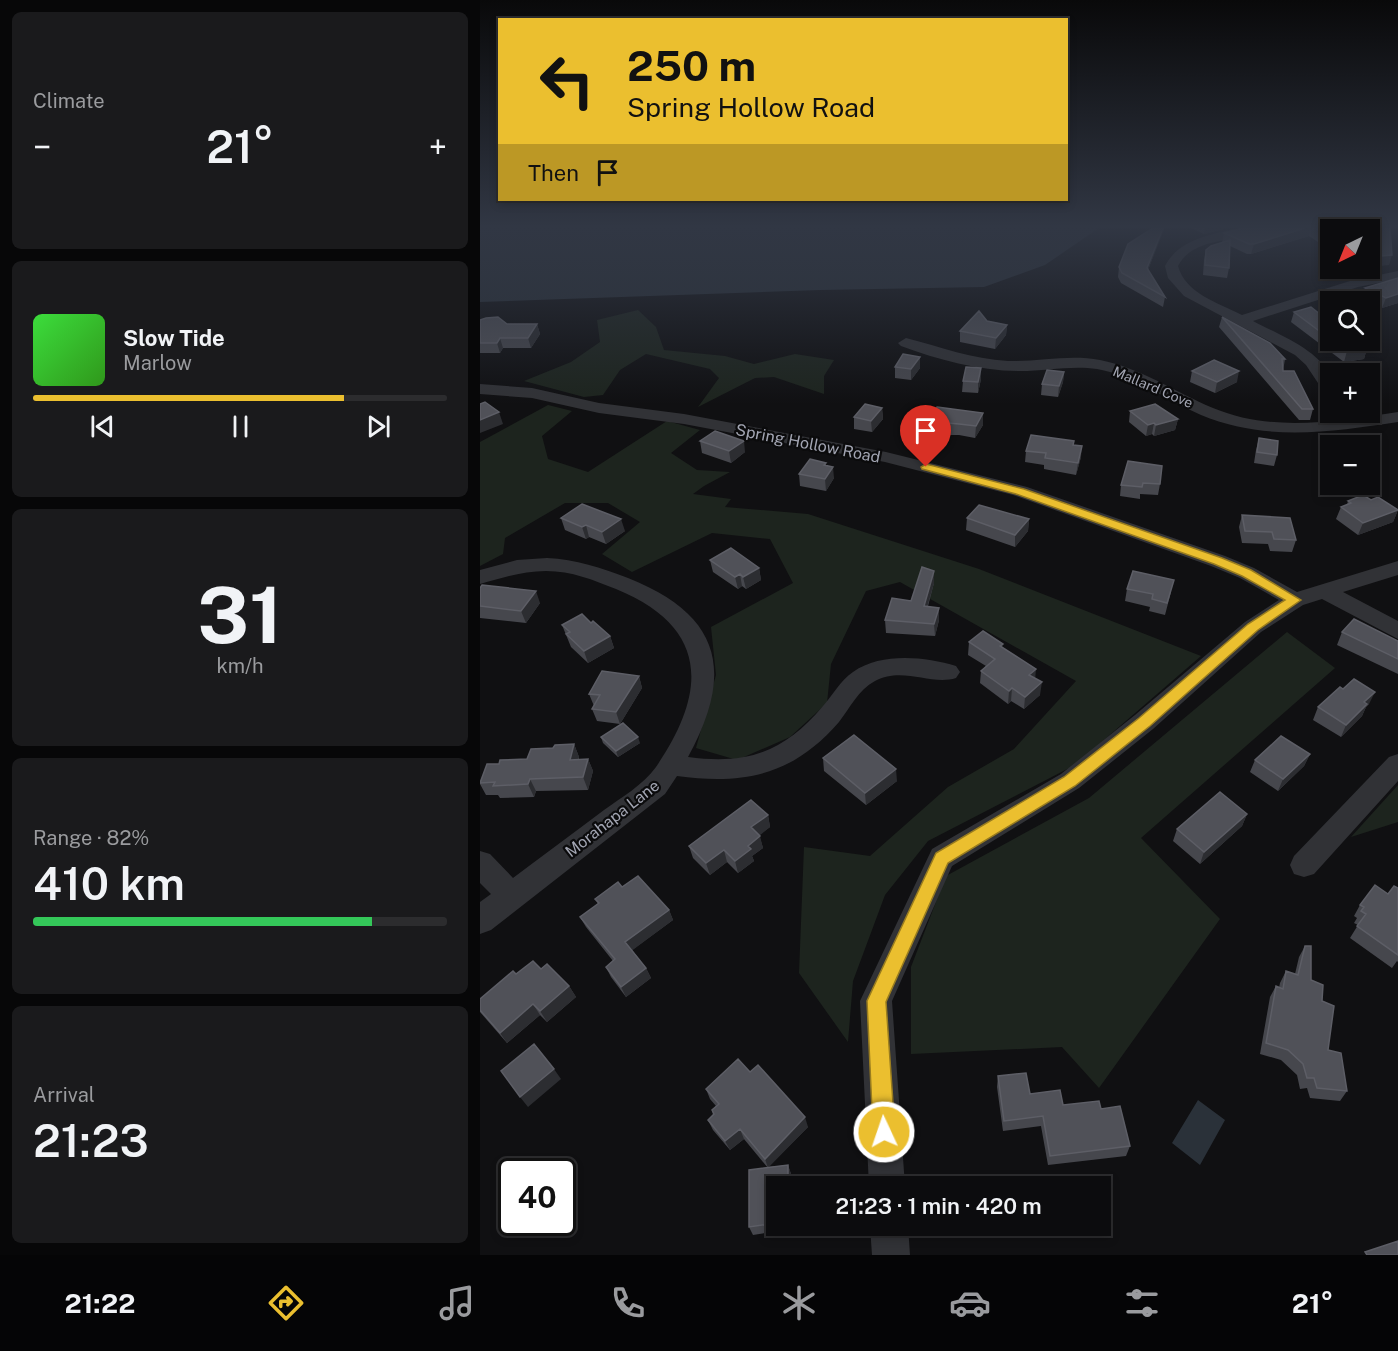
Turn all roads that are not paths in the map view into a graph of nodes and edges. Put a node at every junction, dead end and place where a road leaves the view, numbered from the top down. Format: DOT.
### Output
graph roads {
  1 [pos="1181,287"];
  2 [pos="1347,287"];
  3 [pos="1242,320"];
  4 [pos="906,343"];
  5 [pos="1320,374"];
  6 [pos="480,389"];
  7 [pos="1380,417"];
  8 [pos="1398,417"];
  9 [pos="1339,423"];
  10 [pos="1398,568"];
  11 [pos="480,577"];
  12 [pos="1324,591"];
  13 [pos="1295,600"];
  14 [pos="1398,631"];
  15 [pos="948,672"];
  16 [pos="1398,764"];
  17 [pos="672,765"];
  18 [pos="480,863"];
  19 [pos="1304,865"];
  20 [pos="511,896"];
  21 [pos="480,920"];
  22 [pos="886,1176"];
  23 [pos="890,1236"];
  24 [pos="891,1255"];
  1 -- 3 [label="street"];
  2 -- 3 [label="street"];
  3 -- 5 [label="street"];
  4 -- 9 [label="street, Mallard Cove"];
  6 -- 13 [label="street, Spring Hollow Road"];
  7 -- 8 [label="street, Mallard Cove"];
  10 -- 12 [label="street"];
  11 -- 17 [label="street, Morahapa Lane"];
  12 -- 13 [label="street"];
  12 -- 14 [label="street"];
  13 -- 22 [label="street"];
  15 -- 17 [label="street"];
  16 -- 19 [label="street"];
  17 -- 20 [label="street, Morahapa Lane"];
  18 -- 20 [label="street"];
  20 -- 21 [label="street, Morahapa Lane"];
  23 -- 24 [label="street"];
}
